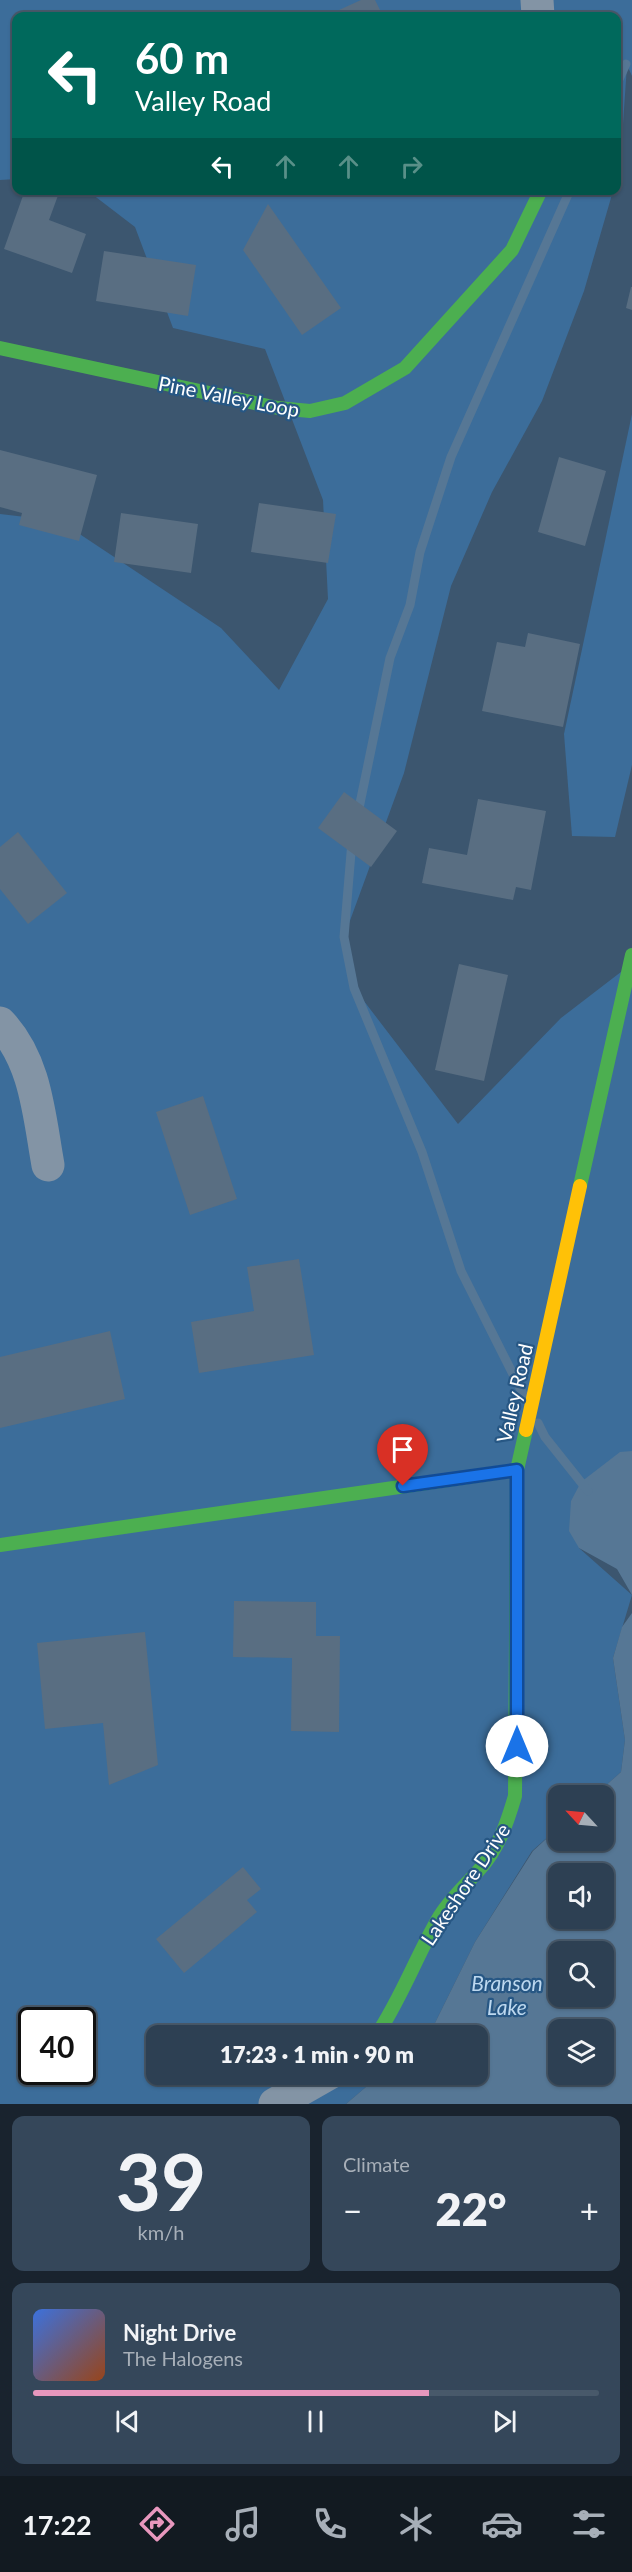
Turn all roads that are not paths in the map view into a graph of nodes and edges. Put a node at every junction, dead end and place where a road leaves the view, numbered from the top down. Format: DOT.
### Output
graph roads {
  1 [pos="539,195"];
  2 [pos="0,348"];
  3 [pos="631,962"];
  4 [pos="0,1023"];
  5 [pos="48,1165"];
  6 [pos="517,1470"];
  7 [pos="0,1545"];
  8 [pos="383,2025"];
  9 [pos="309,2085"];
  10 [pos="275,2104"];
  1 -- 2 [label="street, Pine Valley Loop"];
  3 -- 6 [label="street, Valley Road"];
  4 -- 5 [label="street"];
  6 -- 7 [label="street, Valley Road"];
  6 -- 8 [label="street, Lakeshore Drive"];
  9 -- 10 [label="street"];
}
